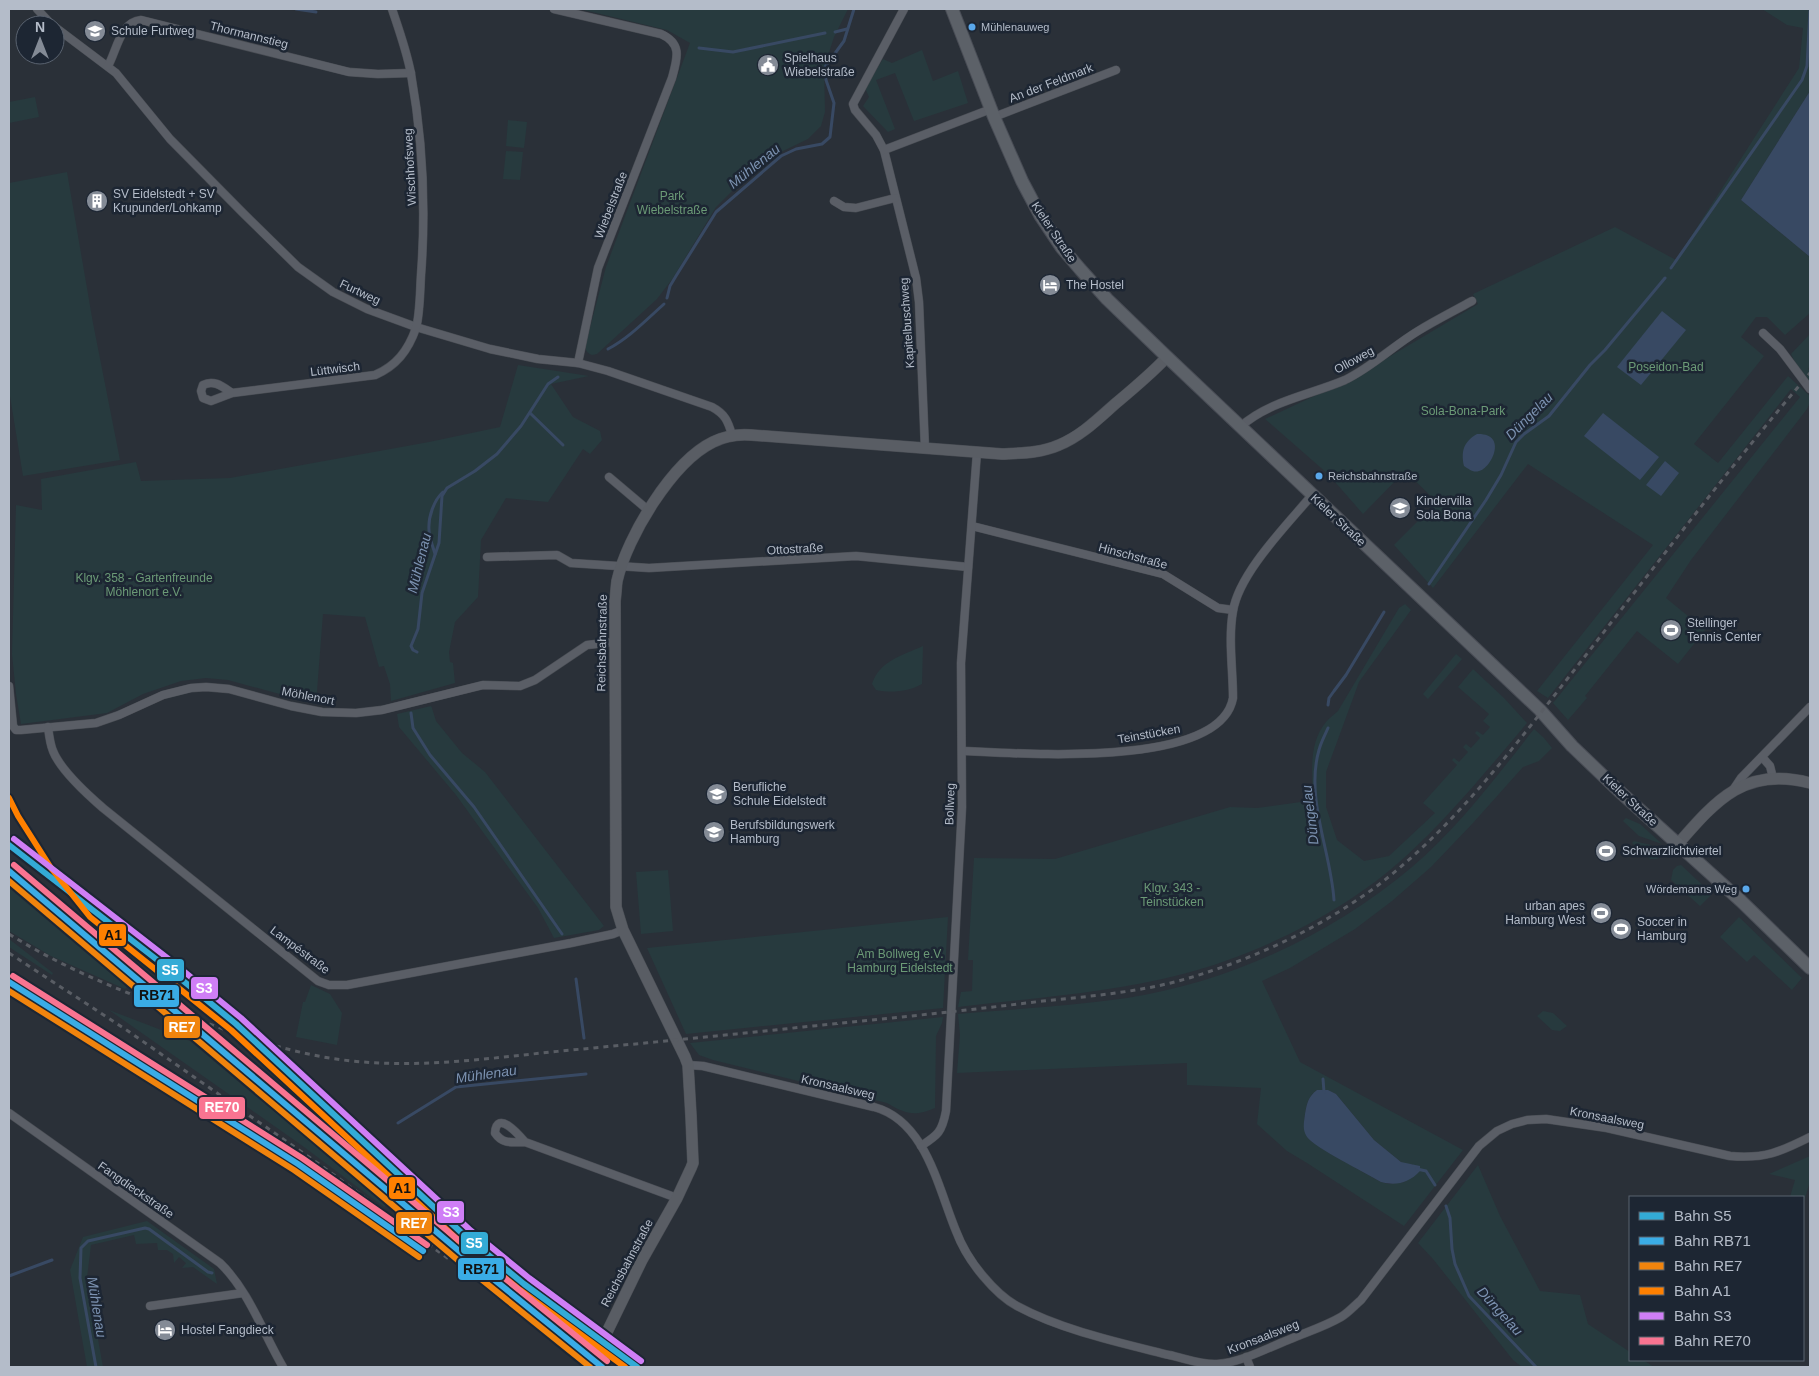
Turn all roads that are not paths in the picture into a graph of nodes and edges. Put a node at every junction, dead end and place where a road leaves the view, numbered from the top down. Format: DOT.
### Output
graph roads {
  1 [pos="392,9"];
  2 [pos="554,9"];
  3 [pos="904,9"];
  4 [pos="952,9"];
  5 [pos="65,35"];
  6 [pos="108,66"];
  7 [pos="1116,70"];
  8 [pos="411,73"];
  9 [pos="992,113"];
  10 [pos="884,150"];
  11 [pos="895,198"];
  12 [pos="834,201"];
  13 [pos="1472,301"];
  14 [pos="416,327"];
  15 [pos="1763,333"];
  16 [pos="1167,357"];
  17 [pos="578,363"];
  18 [pos="1810,389"];
  19 [pos="232,393"];
  20 [pos="1240,427"];
  21 [pos="732,435"];
  22 [pos="925,449"];
  23 [pos="977,452"];
  24 [pos="609,476"];
  25 [pos="1312,495"];
  26 [pos="648,510"];
  27 [pos="972,526"];
  28 [pos="487,557"];
  29 [pos="622,566"];
  30 [pos="968,568"];
  31 [pos="1233,610"];
  32 [pos="615,642"];
  33 [pos="9,686"];
  34 [pos="1810,707"];
  35 [pos="48,727"];
  36 [pos="963,751"];
  37 [pos="1762,757"];
  38 [pos="1773,778"];
  39 [pos="1810,784"];
  40 [pos="1733,790"];
  41 [pos="1678,844"];
  42 [pos="623,930"];
  43 [pos="1810,968"];
  44 [pos="688,1066"];
  45 [pos="9,1113"];
  46 [pos="1810,1137"];
  47 [pos="525,1142"];
  48 [pos="921,1146"];
  49 [pos="677,1198"];
  50 [pos="243,1293"];
  51 [pos="150,1306"];
  52 [pos="1246,1358"];
  53 [pos="283,1367"];
  54 [pos="590,1367"];
  55 [pos="1250,1367"];
  1 -- 8 [label="street, Wischhofsweg"];
  2 -- 17 [label="street, Wiebelstraße"];
  3 -- 10 [label="street, Kapitelbuschweg"];
  4 -- 9 [label="main road, Kieler Straße"];
  5 -- 6 [label="street, Furtweg"];
  6 -- 8 [label="street, Thormannstieg"];
  6 -- 14 [label="street, Furtweg"];
  7 -- 9 [label="street, An der Feldmark"];
  8 -- 14 [label="street, Wischhofsweg"];
  9 -- 10 [label="street"];
  9 -- 16 [label="main road, Kieler Straße"];
  10 -- 11 [label="street, Kapitelbuschweg"];
  11 -- 12 [label="street"];
  11 -- 22 [label="street, Kapitelbuschweg"];
  13 -- 20 [label="street, Olloweg"];
  14 -- 17 [label="street, Furtweg"];
  14 -- 19 [label="street, Lüttwisch"];
  15 -- 18 [label="street"];
  16 -- 20 [label="main road, Kieler Straße"];
  16 -- 23 [label="street, Reichsbahnstraße"];
  17 -- 21 [label="street, Furtweg"];
  20 -- 25 [label="main road, Kieler Straße"];
  21 -- 22 [label="street, Reichsbahnstraße"];
  21 -- 26 [label="street, Reichsbahnstraße"];
  22 -- 23 [label="street, Reichsbahnstraße"];
  23 -- 27 [label="street, Bollweg"];
  24 -- 26 [label="street"];
  25 -- 31 [label="street"];
  25 -- 41 [label="main road, Kieler Straße"];
  26 -- 29 [label="street, Reichsbahnstraße"];
  27 -- 30 [label="street, Bollweg"];
  27 -- 31 [label="street, Hinschstraße"];
  28 -- 29 [label="street, Ottostraße"];
  29 -- 30 [label="street, Ottostraße"];
  29 -- 32 [label="street, Reichsbahnstraße"];
  30 -- 36 [label="street, Bollweg"];
  31 -- 36 [label="street, Teinstücken"];
  32 -- 35 [label="street, Möhlenort"];
  32 -- 42 [label="street, Reichsbahnstraße"];
  33 -- 35 [label="street, Möhlenort"];
  34 -- 37 [label="street"];
  35 -- 42 [label="street, Lampéstraße"];
  36 -- 48 [label="street, Bollweg"];
  37 -- 38 [label="street"];
  37 -- 40 [label="street"];
  38 -- 39 [label="street"];
  38 -- 40 [label="street"];
  40 -- 41 [label="street"];
  41 -- 43 [label="main road, Kieler Straße"];
  42 -- 44 [label="street, Reichsbahnstraße"];
  44 -- 48 [label="street, Kronsaalsweg"];
  44 -- 49 [label="street, Reichsbahnstraße"];
  45 -- 50 [label="street, Fangdieckstraße"];
  46 -- 52 [label="street, Kronsaalsweg"];
  47 -- 49 [label="street"];
  48 -- 52 [label="street, Kronsaalsweg"];
  49 -- 54 [label="street, Reichsbahnstraße"];
  50 -- 51 [label="street"];
  50 -- 53 [label="street, Fangdieckstraße"];
  52 -- 55 [label="street"];
}
